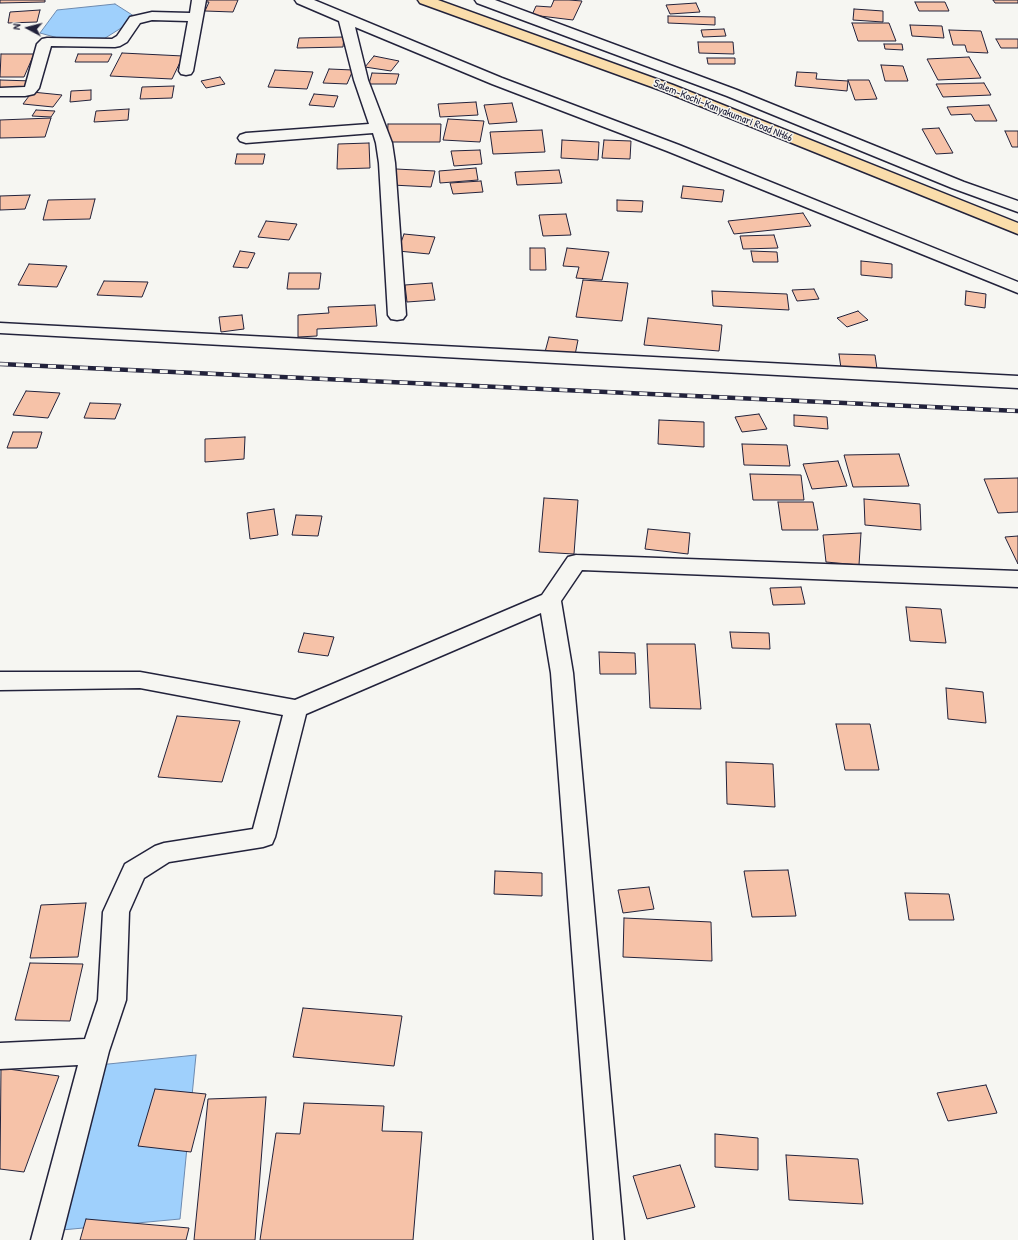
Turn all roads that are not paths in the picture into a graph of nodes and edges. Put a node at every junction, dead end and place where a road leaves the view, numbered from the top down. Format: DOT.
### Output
graph roads {
  1 [pos="199,0"];
  2 [pos="302,0"];
  3 [pos="425,0"];
  4 [pos="482,0"];
  5 [pos="196,17"];
  6 [pos="346,20"];
  7 [pos="186,71"];
  8 [pos="0,92"];
  9 [pos="378,128"];
  10 [pos="246,138"];
  11 [pos="1018,207"];
  12 [pos="1018,229"];
  13 [pos="1018,288"];
  14 [pos="397,315"];
  15 [pos="0,328"];
  16 [pos="1018,382"];
  17 [pos="1018,579"];
  18 [pos="550,600"];
  19 [pos="0,681"];
  20 [pos="296,709"];
  21 [pos="95,1051"];
  22 [pos="0,1056"];
  23 [pos="46,1240"];
  24 [pos="609,1240"];
  1 -- 5 [label="street"];
  2 -- 6 [label="street"];
  3 -- 12 [label="highway, Salem-Kochi-Kanyakumari Road NH66"];
  4 -- 11 [label="street"];
  5 -- 7 [label="street"];
  5 -- 8 [label="street"];
  6 -- 9 [label="street"];
  6 -- 13 [label="street"];
  9 -- 10 [label="street"];
  9 -- 14 [label="street"];
  15 -- 16 [label="street"];
  17 -- 18 [label="street"];
  18 -- 20 [label="street"];
  18 -- 24 [label="street"];
  19 -- 20 [label="street"];
  20 -- 21 [label="street"];
  21 -- 22 [label="street"];
  21 -- 23 [label="street"];
}
